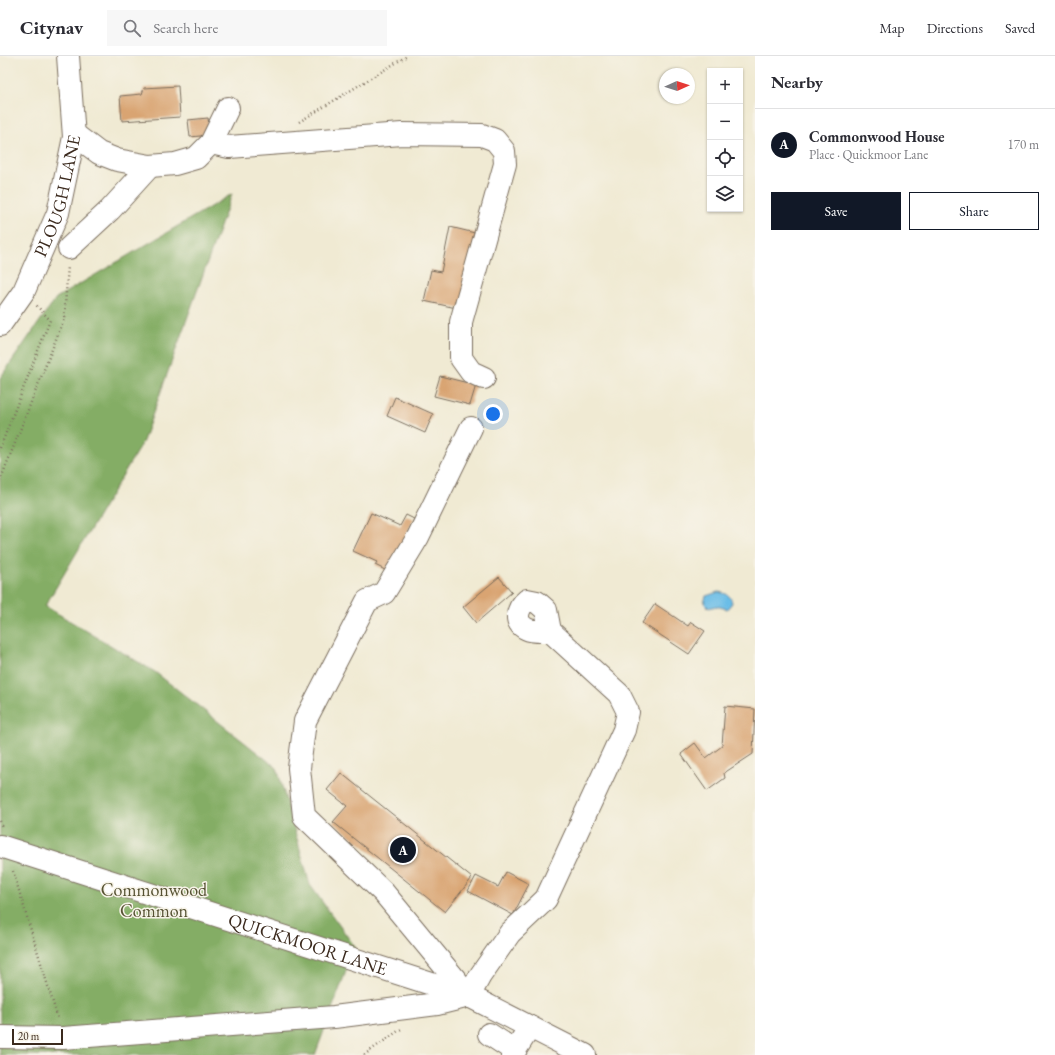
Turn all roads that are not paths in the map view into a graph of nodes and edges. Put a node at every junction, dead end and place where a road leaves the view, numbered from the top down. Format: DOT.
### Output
graph roads {
  1 [pos="68,56"];
  2 [pos="228,108"];
  3 [pos="74,134"];
  4 [pos="211,143"];
  5 [pos="150,166"];
  6 [pos="69,248"];
  7 [pos="0,325"];
  8 [pos="484,378"];
  9 [pos="471,428"];
  10 [pos="550,631"];
  11 [pos="3,847"];
  12 [pos="469,996"];
  13 [pos="537,1031"];
  14 [pos="489,1034"];
  15 [pos="0,1037"];
  16 [pos="519,1054"];
  17 [pos="585,1055"];
  1 -- 3 [label="street, PLOUGH LANE"];
  2 -- 4 [label="street"];
  3 -- 5 [label="street"];
  3 -- 7 [label="street, PLOUGH LANE"];
  4 -- 5 [label="street"];
  4 -- 8 [label="street"];
  5 -- 6 [label="street"];
  9 -- 12 [label="street"];
  10 -- 12 [label="street"];
  11 -- 12 [label="street, QUICKMOOR LANE"];
  12 -- 13 [label="street, QUICKMOOR LANE"];
  12 -- 15 [label="street"];
  13 -- 16 [label="street"];
  13 -- 17 [label="street, QUICKMOOR LANE"];
  14 -- 16 [label="street"];
}
